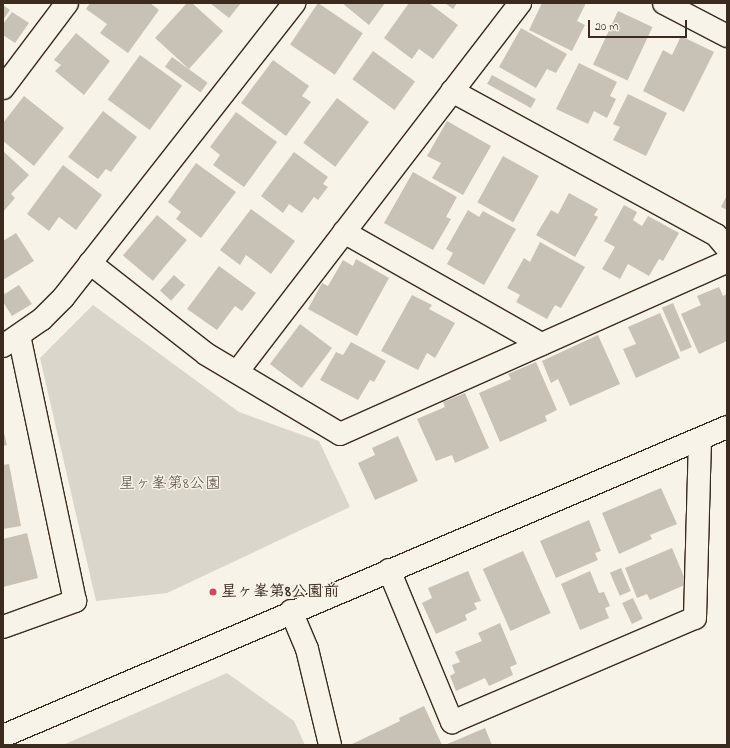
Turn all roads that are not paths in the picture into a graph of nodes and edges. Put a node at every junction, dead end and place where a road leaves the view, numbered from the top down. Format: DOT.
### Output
graph roads {
  1 [pos="67,3"];
  2 [pos="294,3"];
  3 [pos="520,3"];
  4 [pos="664,3"];
  5 [pos="727,36"];
  6 [pos="3,88"];
  7 [pos="452,91"];
  8 [pos="344,232"];
  9 [pos="727,248"];
  10 [pos="727,262"];
  11 [pos="90,263"];
  12 [pos="11,341"];
  13 [pos="541,344"];
  14 [pos="237,372"];
  15 [pos="727,427"];
  16 [pos="700,439"];
  17 [pos="389,570"];
  18 [pos="291,611"];
  19 [pos="3,627"];
  20 [pos="3,736"];
  21 [pos="330,745"];
  1 -- 6 [label="street"];
  2 -- 11 [label="street"];
  3 -- 7 [label="street"];
  4 -- 5 [label="street"];
  7 -- 8 [label="street"];
  7 -- 9 [label="street"];
  8 -- 13 [label="street"];
  8 -- 14 [label="street"];
  10 -- 13 [label="street"];
  11 -- 12 [label="street"];
  11 -- 14 [label="street"];
  12 -- 19 [label="street"];
  13 -- 14 [label="street"];
  15 -- 16 [label="street"];
  16 -- 17 [label="street"];
  16 -- 17 [label="street"];
  17 -- 18 [label="street"];
  18 -- 20 [label="street"];
  18 -- 21 [label="street"];
}
